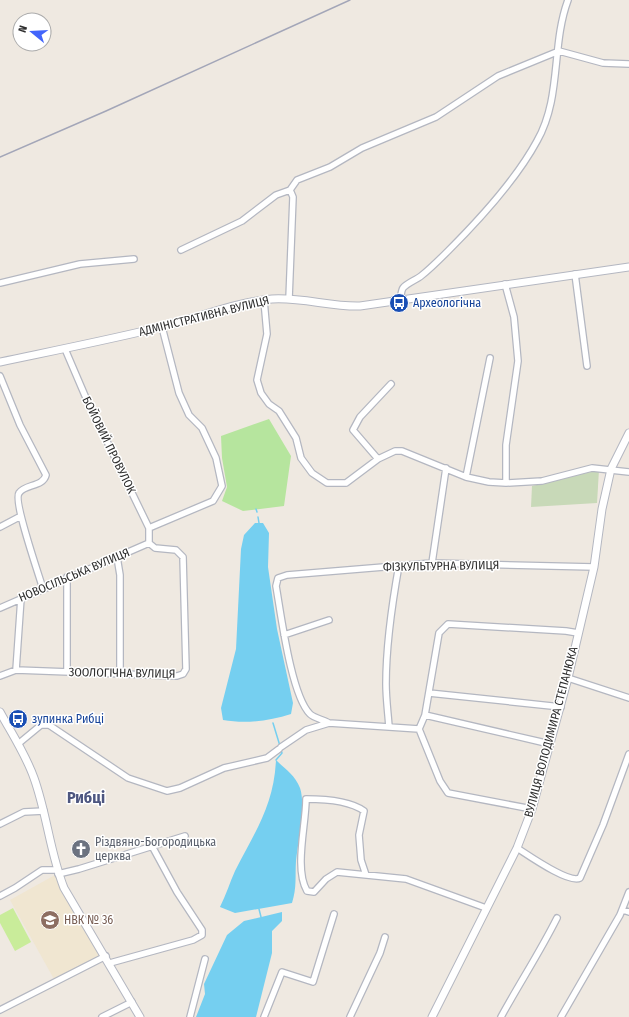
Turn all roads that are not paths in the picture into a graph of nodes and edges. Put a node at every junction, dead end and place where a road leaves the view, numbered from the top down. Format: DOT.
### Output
graph roads {
  1 [pos="568,0"];
  2 [pos="559,52"];
  3 [pos="629,64"];
  4 [pos="290,190"];
  5 [pos="181,250"];
  6 [pos="134,259"];
  7 [pos="629,266"];
  8 [pos="575,274"];
  9 [pos="0,283"];
  10 [pos="505,284"];
  11 [pos="288,299"];
  12 [pos="264,300"];
  13 [pos="400,300"];
  14 [pos="162,327"];
  15 [pos="65,349"];
  16 [pos="490,358"];
  17 [pos="0,362"];
  18 [pos="587,366"];
  19 [pos="0,376"];
  20 [pos="391,384"];
  21 [pos="629,433"];
  22 [pos="378,459"];
  23 [pos="446,468"];
  24 [pos="611,469"];
  25 [pos="629,472"];
  26 [pos="466,478"];
  27 [pos="506,483"];
  28 [pos="21,516"];
  29 [pos="0,527"];
  30 [pos="149,528"];
  31 [pos="149,543"];
  32 [pos="117,557"];
  33 [pos="432,563"];
  34 [pos="399,565"];
  35 [pos="594,566"];
  36 [pos="67,578"];
  37 [pos="42,588"];
  38 [pos="21,598"];
  39 [pos="0,608"];
  40 [pos="329,620"];
  41 [pos="578,633"];
  42 [pos="284,635"];
  43 [pos="16,670"];
  44 [pos="67,672"];
  45 [pos="120,674"];
  46 [pos="0,676"];
  47 [pos="568,678"];
  48 [pos="429,693"];
  49 [pos="629,698"];
  50 [pos="561,707"];
  51 [pos="0,712"];
  52 [pos="425,715"];
  53 [pos="329,723"];
  54 [pos="389,727"];
  55 [pos="419,729"];
  56 [pos="18,744"];
  57 [pos="550,744"];
  58 [pos="629,754"];
  59 [pos="532,808"];
  60 [pos="44,811"];
  61 [pos="0,824"];
  62 [pos="185,836"];
  63 [pos="152,846"];
  64 [pos="517,848"];
  65 [pos="58,872"];
  66 [pos="366,875"];
  67 [pos="629,892"];
  68 [pos="0,896"];
  69 [pos="486,908"];
  70 [pos="623,910"];
  71 [pos="629,912"];
  72 [pos="334,914"];
  73 [pos="557,918"];
  74 [pos="385,937"];
  75 [pos="106,956"];
  76 [pos="205,959"];
  77 [pos="110,963"];
  78 [pos="132,1002"];
  79 [pos="0,1010"];
  80 [pos="102,1017"];
  81 [pos="140,1017"];
  82 [pos="190,1017"];
  83 [pos="264,1017"];
  84 [pos="350,1017"];
  85 [pos="432,1017"];
  86 [pos="501,1017"];
  87 [pos="561,1017"];
  1 -- 2 [label="street"];
  2 -- 3 [label="street"];
  2 -- 4 [label="street"];
  2 -- 13 [label="street"];
  4 -- 5 [label="street"];
  4 -- 11 [label="street"];
  6 -- 9 [label="street"];
  7 -- 8 [label="street, АДМІНІСТРАТИВНА ВУЛИЦЯ"];
  8 -- 10 [label="street, АДМІНІСТРАТИВНА ВУЛИЦЯ"];
  8 -- 18 [label="street"];
  10 -- 13 [label="street, АДМІНІСТРАТИВНА ВУЛИЦЯ"];
  10 -- 27 [label="street"];
  11 -- 12 [label="street, АДМІНІСТРАТИВНА ВУЛИЦЯ"];
  11 -- 13 [label="street, АДМІНІСТРАТИВНА ВУЛИЦЯ"];
  12 -- 14 [label="street, АДМІНІСТРАТИВНА ВУЛИЦЯ"];
  12 -- 22 [label="street"];
  14 -- 15 [label="street, АДМІНІСТРАТИВНА ВУЛИЦЯ"];
  14 -- 30 [label="street"];
  15 -- 17 [label="street, АДМІНІСТРАТИВНА ВУЛИЦЯ"];
  15 -- 30 [label="street, БОЙОВИЙ ПРОВУЛОК"];
  16 -- 26 [label="street"];
  19 -- 28 [label="street"];
  20 -- 22 [label="street"];
  21 -- 24 [label="street, ВУЛИЦЯ ВОЛОДИМИРА СТЕПАНЮКА"];
  22 -- 23 [label="street"];
  23 -- 26 [label="street"];
  23 -- 33 [label="street"];
  24 -- 25 [label="street"];
  24 -- 27 [label="street"];
  24 -- 35 [label="street, ВУЛИЦЯ ВОЛОДИМИРА СТЕПАНЮКА"];
  26 -- 27 [label="street"];
  28 -- 29 [label="street"];
  28 -- 37 [label="street"];
  30 -- 31 [label="street, БОЙОВИЙ ПРОВУЛОК"];
  31 -- 32 [label="street, НОВОСІЛЬСЬКА ВУЛИЦЯ"];
  31 -- 45 [label="street, ЗООЛОГІЧНА ВУЛИЦЯ"];
  32 -- 36 [label="street, НОВОСІЛЬСЬКА ВУЛИЦЯ"];
  32 -- 45 [label="street"];
  33 -- 34 [label="street, ФІЗКУЛЬТУРНА ВУЛИЦЯ"];
  33 -- 35 [label="street, ФІЗКУЛЬТУРНА ВУЛИЦЯ"];
  34 -- 42 [label="street, ФІЗКУЛЬТУРНА ВУЛИЦЯ"];
  34 -- 54 [label="street"];
  35 -- 41 [label="street, ВУЛИЦЯ ВОЛОДИМИРА СТЕПАНЮКА"];
  36 -- 37 [label="street, НОВОСІЛЬСЬКА ВУЛИЦЯ"];
  36 -- 44 [label="street"];
  37 -- 38 [label="street, НОВОСІЛЬСЬКА ВУЛИЦЯ"];
  38 -- 39 [label="street, НОВОСІЛЬСЬКА ВУЛИЦЯ"];
  38 -- 43 [label="street"];
  40 -- 42 [label="street"];
  41 -- 47 [label="street, ВУЛИЦЯ ВОЛОДИМИРА СТЕПАНЮКА"];
  41 -- 48 [label="street"];
  42 -- 53 [label="street"];
  43 -- 44 [label="street, ЗООЛОГІЧНА ВУЛИЦЯ"];
  43 -- 46 [label="street, ЗООЛОГІЧНА ВУЛИЦЯ"];
  44 -- 45 [label="street, ЗООЛОГІЧНА ВУЛИЦЯ"];
  47 -- 49 [label="street"];
  47 -- 50 [label="street, ВУЛИЦЯ ВОЛОДИМИРА СТЕПАНЮКА"];
  48 -- 50 [label="street"];
  48 -- 52 [label="street"];
  50 -- 57 [label="street, ВУЛИЦЯ ВОЛОДИМИРА СТЕПАНЮКА"];
  51 -- 56 [label="street"];
  52 -- 55 [label="street"];
  52 -- 57 [label="street"];
  53 -- 54 [label="street"];
  53 -- 56 [label="street"];
  54 -- 55 [label="street"];
  55 -- 59 [label="street"];
  56 -- 60 [label="street"];
  57 -- 59 [label="street, ВУЛИЦЯ ВОЛОДИМИРА СТЕПАНЮКА"];
  58 -- 64 [label="street"];
  59 -- 64 [label="street, ВУЛИЦЯ ВОЛОДИМИРА СТЕПАНЮКА"];
  60 -- 61 [label="street"];
  60 -- 65 [label="street"];
  62 -- 63 [label="street"];
  63 -- 65 [label="street"];
  63 -- 77 [label="street"];
  64 -- 69 [label="street, ВУЛИЦЯ ВОЛОДИМИРА СТЕПАНЮКА"];
  65 -- 68 [label="street"];
  65 -- 75 [label="street"];
  66 -- 66 [label="street"];
  66 -- 69 [label="street"];
  67 -- 70 [label="street"];
  69 -- 85 [label="street, ВУЛИЦЯ ВОЛОДИМИРА СТЕПАНЮКА"];
  70 -- 71 [label="street"];
  70 -- 87 [label="street"];
  72 -- 83 [label="street"];
  73 -- 86 [label="street"];
  74 -- 84 [label="street"];
  75 -- 77 [label="street"];
  75 -- 79 [label="street"];
  76 -- 82 [label="street"];
  77 -- 78 [label="street"];
  78 -- 80 [label="street"];
  78 -- 81 [label="street"];
}
